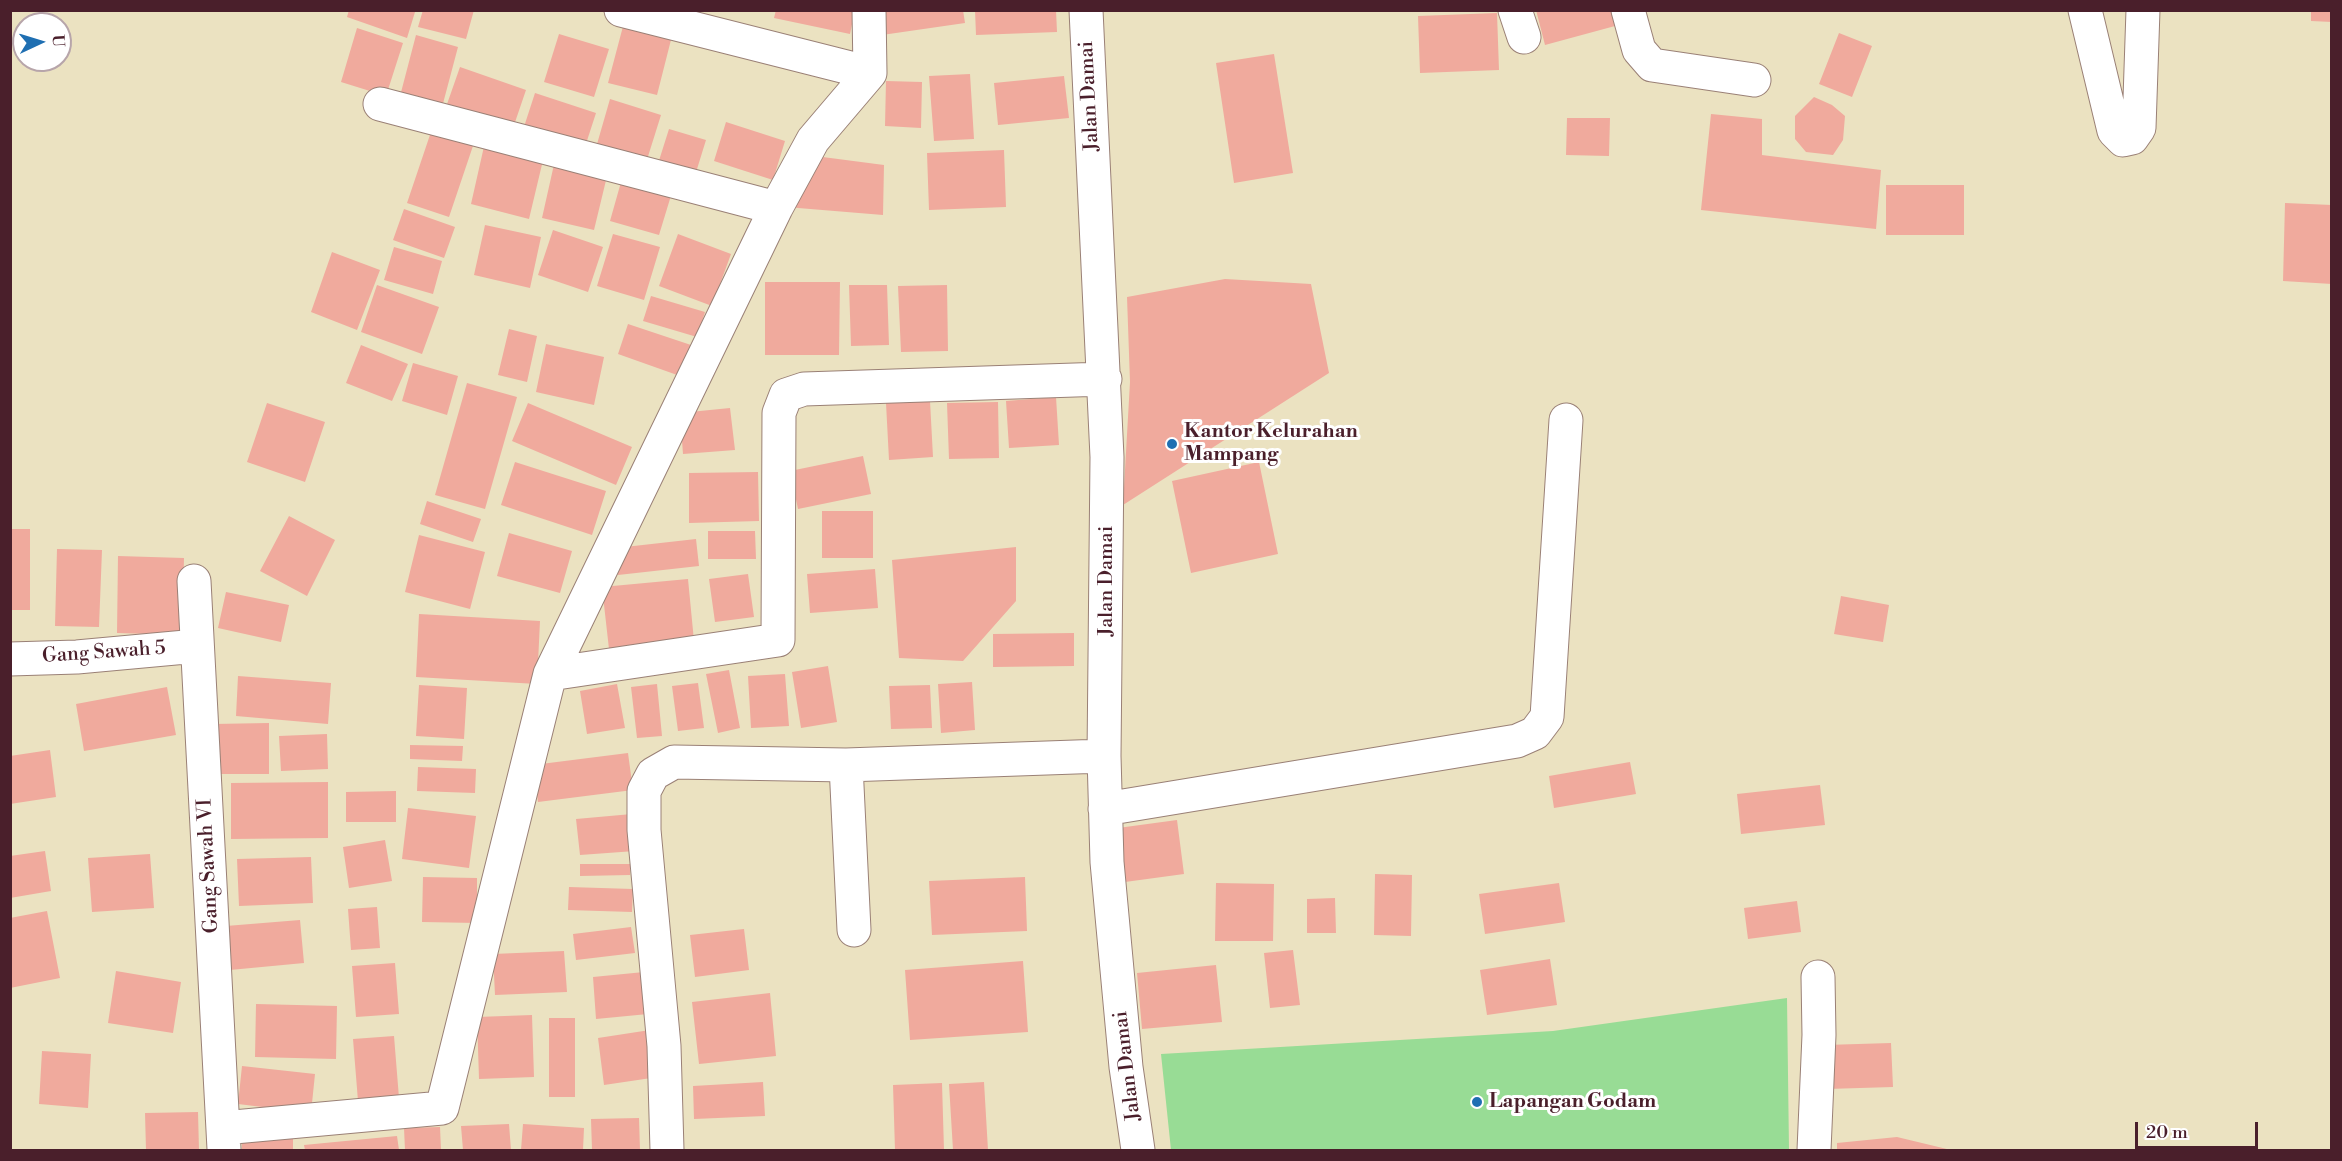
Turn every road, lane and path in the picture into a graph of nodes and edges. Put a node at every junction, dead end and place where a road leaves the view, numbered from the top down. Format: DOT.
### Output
graph roads {
  1 [pos="621,10"];
  2 [pos="869,10"];
  3 [pos="1086,10"];
  4 [pos="1628,10"];
  5 [pos="2085,10"];
  6 [pos="2143,10"];
  7 [pos="870,73"];
  8 [pos="1754,80"];
  9 [pos="380,104"];
  10 [pos="776,208"];
  11 [pos="1105,379"];
  12 [pos="1566,420"];
  13 [pos="194,581"];
  14 [pos="197,646"];
  15 [pos="10,658"];
  16 [pos="550,674"];
  17 [pos="1104,756"];
  18 [pos="846,765"];
  19 [pos="1106,809"];
  20 [pos="854,930"];
  21 [pos="1818,976"];
  22 [pos="223,1139"];
  23 [pos="667,1150"];
  24 [pos="1138,1150"];
  25 [pos="1814,1150"];
  1 -- 7 [label="street"];
  2 -- 7 [label="street"];
  3 -- 11 [label="street, Jalan Damai"];
  4 -- 8 [label="street"];
  5 -- 6 [label="street"];
  7 -- 10 [label="street"];
  9 -- 10 [label="street"];
  10 -- 16 [label="street"];
  11 -- 16 [label="street"];
  11 -- 17 [label="street, Jalan Damai"];
  12 -- 19 [label="street"];
  13 -- 14 [label="street, Gang Sawah VI"];
  14 -- 15 [label="street, Gang Sawah 5"];
  14 -- 22 [label="street, Gang Sawah VI"];
  16 -- 22 [label="street"];
  17 -- 18 [label="street"];
  17 -- 19 [label="street, Jalan Damai"];
  18 -- 20 [label="street"];
  18 -- 23 [label="street"];
  19 -- 24 [label="street, Jalan Damai"];
  21 -- 25 [label="street"];
}
